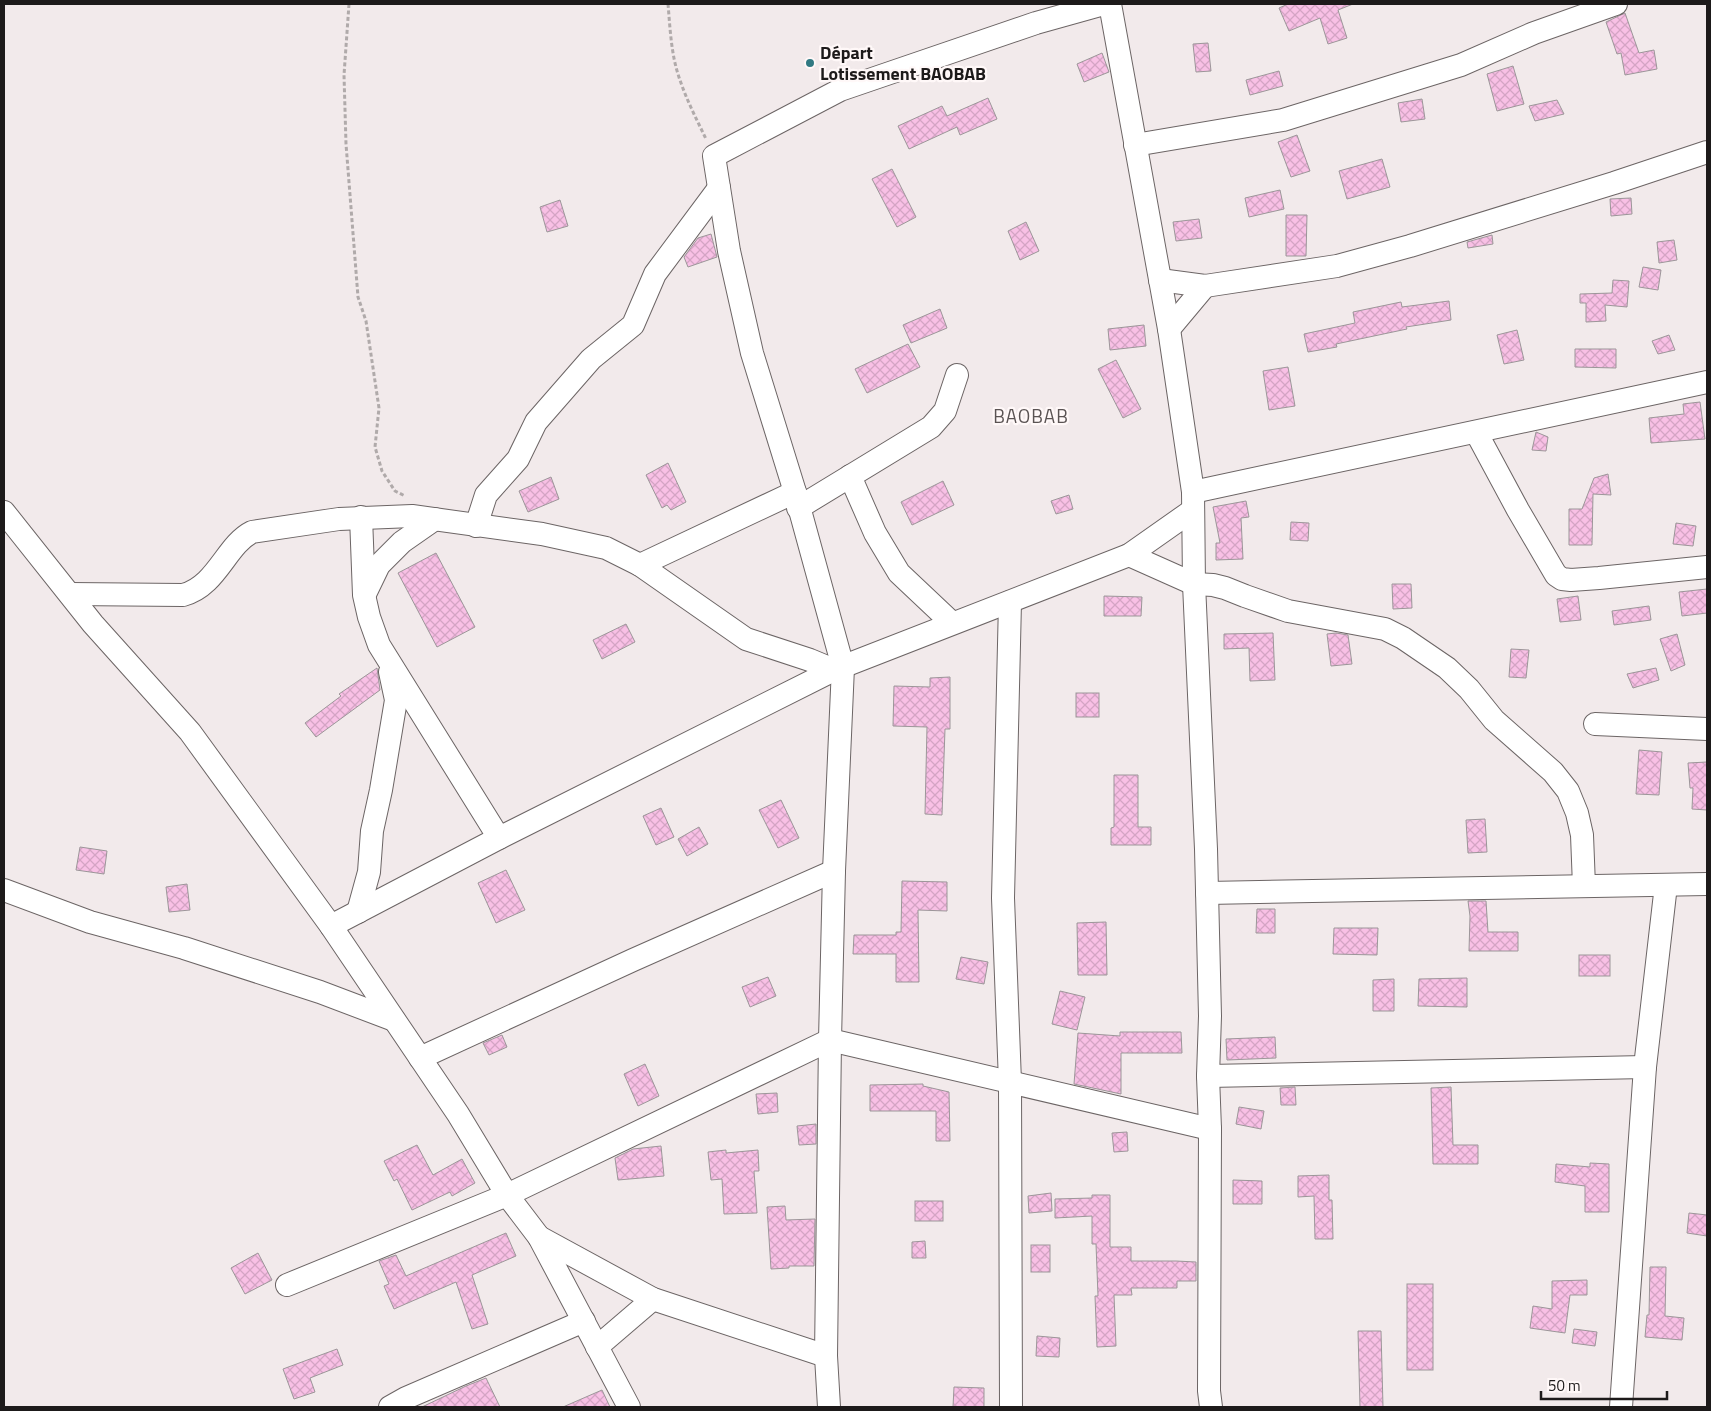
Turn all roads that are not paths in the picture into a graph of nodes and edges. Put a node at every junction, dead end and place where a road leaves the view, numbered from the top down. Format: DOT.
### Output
graph roads {
  1 [pos="1104,4"];
  2 [pos="1110,4"];
  3 [pos="1616,4"];
  4 [pos="1135,145"];
  5 [pos="1707,152"];
  6 [pos="719,188"];
  7 [pos="1160,280"];
  8 [pos="1205,286"];
  9 [pos="1170,329"];
  10 [pos="957,375"];
  11 [pos="1707,382"];
  12 [pos="1476,432"];
  13 [pos="850,476"];
  14 [pos="797,500"];
  15 [pos="1193,501"];
  16 [pos="4,512"];
  17 [pos="361,517"];
  18 [pos="434,519"];
  19 [pos="476,526"];
  20 [pos="1129,555"];
  21 [pos="640,564"];
  22 [pos="1707,566"];
  23 [pos="1194,584"];
  24 [pos="70,594"];
  25 [pos="364,595"];
  26 [pos="1010,602"];
  27 [pos="952,624"];
  28 [pos="386,656"];
  29 [pos="838,669"];
  30 [pos="1595,724"];
  31 [pos="1707,729"];
  32 [pos="499,838"];
  33 [pos="834,870"];
  34 [pos="1707,884"];
  35 [pos="1666,885"];
  36 [pos="1584,886"];
  37 [pos="4,890"];
  38 [pos="1207,893"];
  39 [pos="358,912"];
  40 [pos="331,926"];
  41 [pos="394,1020"];
  42 [pos="830,1040"];
  43 [pos="420,1058"];
  44 [pos="1645,1067"];
  45 [pos="1208,1076"];
  46 [pos="1010,1082"];
  47 [pos="1210,1129"];
  48 [pos="507,1195"];
  49 [pos="539,1237"];
  50 [pos="287,1285"];
  51 [pos="653,1299"];
  52 [pos="584,1321"];
  53 [pos="597,1347"];
  54 [pos="826,1356"];
  55 [pos="390,1407"];
  56 [pos="629,1407"];
  57 [pos="829,1407"];
  58 [pos="1011,1407"];
  59 [pos="1211,1407"];
  60 [pos="1621,1407"];
  1 -- 6 [label="street"];
  2 -- 4 [label="street"];
  3 -- 4 [label="street"];
  4 -- 7 [label="street"];
  5 -- 8 [label="street"];
  6 -- 14 [label="street"];
  6 -- 19 [label="street"];
  7 -- 8 [label="street"];
  7 -- 9 [label="street"];
  8 -- 9 [label="street"];
  9 -- 15 [label="street"];
  10 -- 13 [label="street"];
  11 -- 12 [label="street"];
  12 -- 15 [label="street"];
  12 -- 22 [label="street"];
  13 -- 14 [label="street"];
  13 -- 27 [label="street"];
  14 -- 21 [label="street"];
  14 -- 29 [label="street"];
  15 -- 20 [label="street"];
  15 -- 23 [label="street"];
  16 -- 24 [label="street"];
  17 -- 18 [label="street"];
  17 -- 24 [label="street"];
  17 -- 25 [label="street"];
  18 -- 19 [label="street"];
  18 -- 25 [label="street"];
  19 -- 21 [label="street"];
  20 -- 23 [label="street"];
  20 -- 26 [label="street"];
  21 -- 29 [label="street"];
  23 -- 36 [label="street"];
  23 -- 38 [label="street"];
  24 -- 40 [label="street"];
  25 -- 28 [label="street"];
  26 -- 27 [label="street"];
  26 -- 46 [label="street"];
  27 -- 29 [label="street"];
  28 -- 32 [label="street"];
  28 -- 39 [label="street"];
  29 -- 32 [label="street"];
  29 -- 33 [label="street"];
  30 -- 31 [label="street"];
  32 -- 39 [label="street"];
  33 -- 42 [label="street"];
  33 -- 43 [label="street"];
  34 -- 35 [label="street"];
  35 -- 36 [label="street"];
  35 -- 44 [label="street"];
  36 -- 38 [label="street"];
  37 -- 41 [label="street"];
  38 -- 45 [label="street"];
  39 -- 40 [label="street"];
  40 -- 41 [label="street"];
  41 -- 43 [label="street"];
  42 -- 46 [label="street"];
  42 -- 48 [label="street"];
  42 -- 54 [label="street"];
  43 -- 48 [label="street"];
  44 -- 45 [label="street"];
  44 -- 60 [label="street"];
  45 -- 47 [label="street"];
  46 -- 47 [label="street"];
  46 -- 58 [label="street"];
  47 -- 59 [label="street"];
  48 -- 49 [label="street"];
  48 -- 50 [label="street"];
  49 -- 51 [label="street"];
  49 -- 52 [label="street"];
  51 -- 53 [label="street"];
  51 -- 54 [label="street"];
  52 -- 53 [label="street"];
  52 -- 55 [label="street"];
  53 -- 56 [label="street"];
  54 -- 57 [label="street"];
}
